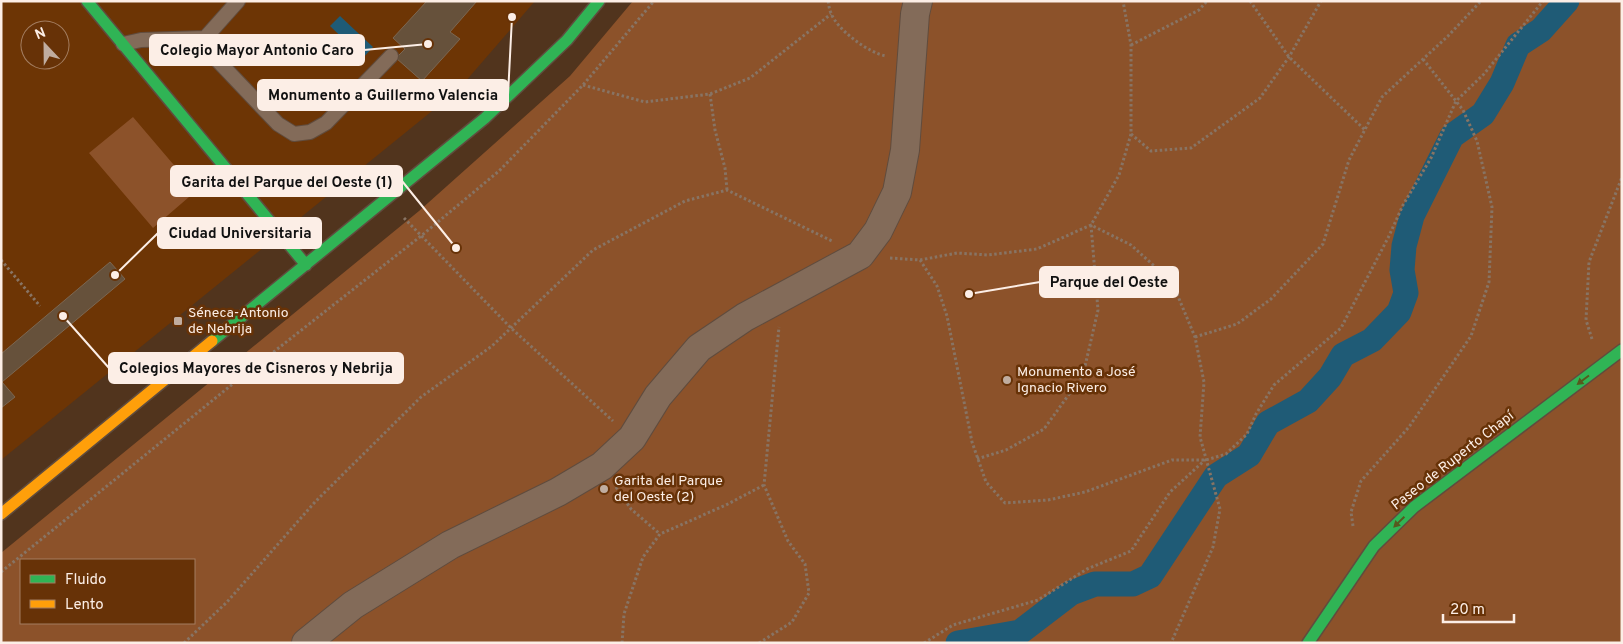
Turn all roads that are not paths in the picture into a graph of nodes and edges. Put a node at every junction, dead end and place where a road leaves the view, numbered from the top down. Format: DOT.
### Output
graph roads {
  1 [pos="87,1"];
  2 [pos="238,1"];
  3 [pos="599,1"];
  4 [pos="918,1"];
  5 [pos="204,38"];
  6 [pos="123,44"];
  7 [pos="391,56"];
  8 [pos="306,265"];
  9 [pos="1622,350"];
  10 [pos="1,514"];
  11 [pos="306,643"];
  12 [pos="1308,643"];
  1 -- 6 [label="main road"];
  2 -- 5 [label="lane"];
  3 -- 8 [label="main road"];
  4 -- 11 [label="street"];
  5 -- 6 [label="lane"];
  5 -- 7 [label="lane"];
  6 -- 8 [label="main road"];
  8 -- 10 [label="main road"];
  9 -- 12 [label="main road, Paseo de Ruperto Chapí, one-way"];
}
